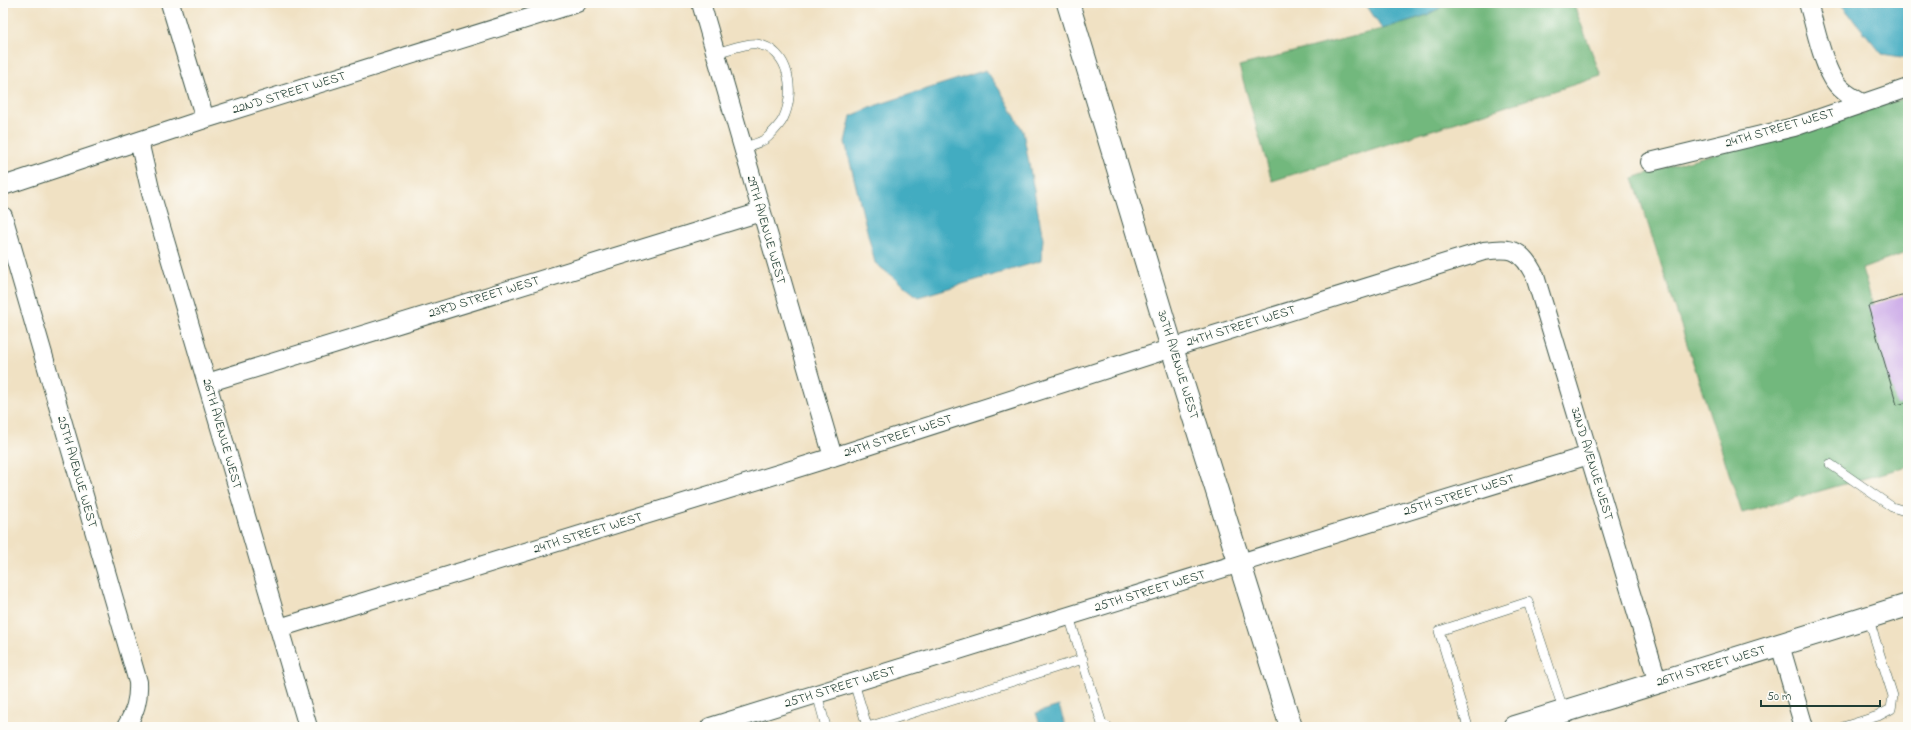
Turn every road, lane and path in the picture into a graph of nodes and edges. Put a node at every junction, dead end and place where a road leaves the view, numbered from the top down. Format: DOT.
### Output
graph roads {
  1 [pos="170,3"];
  2 [pos="577,3"];
  3 [pos="701,3"];
  4 [pos="1068,3"];
  5 [pos="1808,3"];
  6 [pos="715,53"];
  7 [pos="1908,88"];
  8 [pos="1862,103"];
  9 [pos="205,119"];
  10 [pos="139,141"];
  11 [pos="742,148"];
  12 [pos="1650,162"];
  13 [pos="3,186"];
  14 [pos="761,212"];
  15 [pos="3,216"];
  16 [pos="1516,251"];
  17 [pos="1172,348"];
  18 [pos="207,383"];
  19 [pos="1589,455"];
  20 [pos="833,457"];
  21 [pos="1830,464"];
  22 [pos="1908,512"];
  23 [pos="1240,563"];
  24 [pos="1908,605"];
  25 [pos="1069,616"];
  26 [pos="1868,617"];
  27 [pos="279,628"];
  28 [pos="1780,645"];
  29 [pos="1083,659"];
  30 [pos="854,683"];
  31 [pos="1658,683"];
  32 [pos="817,694"];
  33 [pos="1564,712"];
  34 [pos="737,723"];
  35 [pos="126,727"];
  36 [pos="308,727"];
  37 [pos="710,727"];
  38 [pos="826,727"];
  39 [pos="867,727"];
  40 [pos="1108,727"];
  41 [pos="1290,727"];
  42 [pos="1468,727"];
  43 [pos="1514,727"];
  44 [pos="1804,727"];
  45 [pos="1843,727"];
  1 -- 9 [label="street"];
  2 -- 9 [label="street, 22ND STREET WEST"];
  3 -- 6 [label="street, 29TH AVENUE WEST"];
  4 -- 17 [label="street, 30TH AVENUE WEST"];
  5 -- 8 [label="street"];
  6 -- 11 [label="street, 29TH AVENUE WEST"];
  6 -- 11 [label="lane"];
  7 -- 8 [label="street, 24TH STREET WEST"];
  8 -- 12 [label="street, 24TH STREET WEST"];
  9 -- 10 [label="street, 22ND STREET WEST"];
  10 -- 13 [label="street, 22ND STREET WEST"];
  10 -- 18 [label="street, 26TH AVENUE WEST"];
  11 -- 14 [label="street, 29TH AVENUE WEST"];
  14 -- 18 [label="street, 23RD STREET WEST"];
  14 -- 20 [label="street, 29TH AVENUE WEST"];
  15 -- 35 [label="street, 25TH AVENUE WEST"];
  16 -- 17 [label="street, 24TH STREET WEST"];
  16 -- 19 [label="street, 32ND AVENUE WEST"];
  17 -- 20 [label="street, 24TH STREET WEST"];
  17 -- 23 [label="street, 30TH AVENUE WEST"];
  18 -- 27 [label="street, 26TH AVENUE WEST"];
  19 -- 23 [label="street, 25TH STREET WEST"];
  19 -- 31 [label="street, 32ND AVENUE WEST"];
  20 -- 27 [label="street, 24TH STREET WEST"];
  21 -- 22 [label="lane"];
  23 -- 25 [label="street, 25TH STREET WEST"];
  23 -- 41 [label="street, 30TH AVENUE WEST"];
  24 -- 26 [label="street, 26TH STREET WEST"];
  25 -- 29 [label="lane"];
  25 -- 30 [label="street, 25TH STREET WEST"];
  26 -- 28 [label="street, 26TH STREET WEST"];
  26 -- 45 [label="lane"];
  27 -- 36 [label="street, 26TH AVENUE WEST"];
  28 -- 31 [label="street, 26TH STREET WEST"];
  28 -- 44 [label="street"];
  29 -- 39 [label="lane"];
  29 -- 40 [label="lane"];
  30 -- 32 [label="street, 25TH STREET WEST"];
  30 -- 39 [label="lane"];
  31 -- 33 [label="street, 26TH STREET WEST"];
  32 -- 34 [label="street, 25TH STREET WEST"];
  32 -- 38 [label="lane"];
  33 -- 42 [label="lane"];
  33 -- 43 [label="street, 26TH STREET WEST"];
  34 -- 37 [label="street, 25TH STREET WEST"];
}
